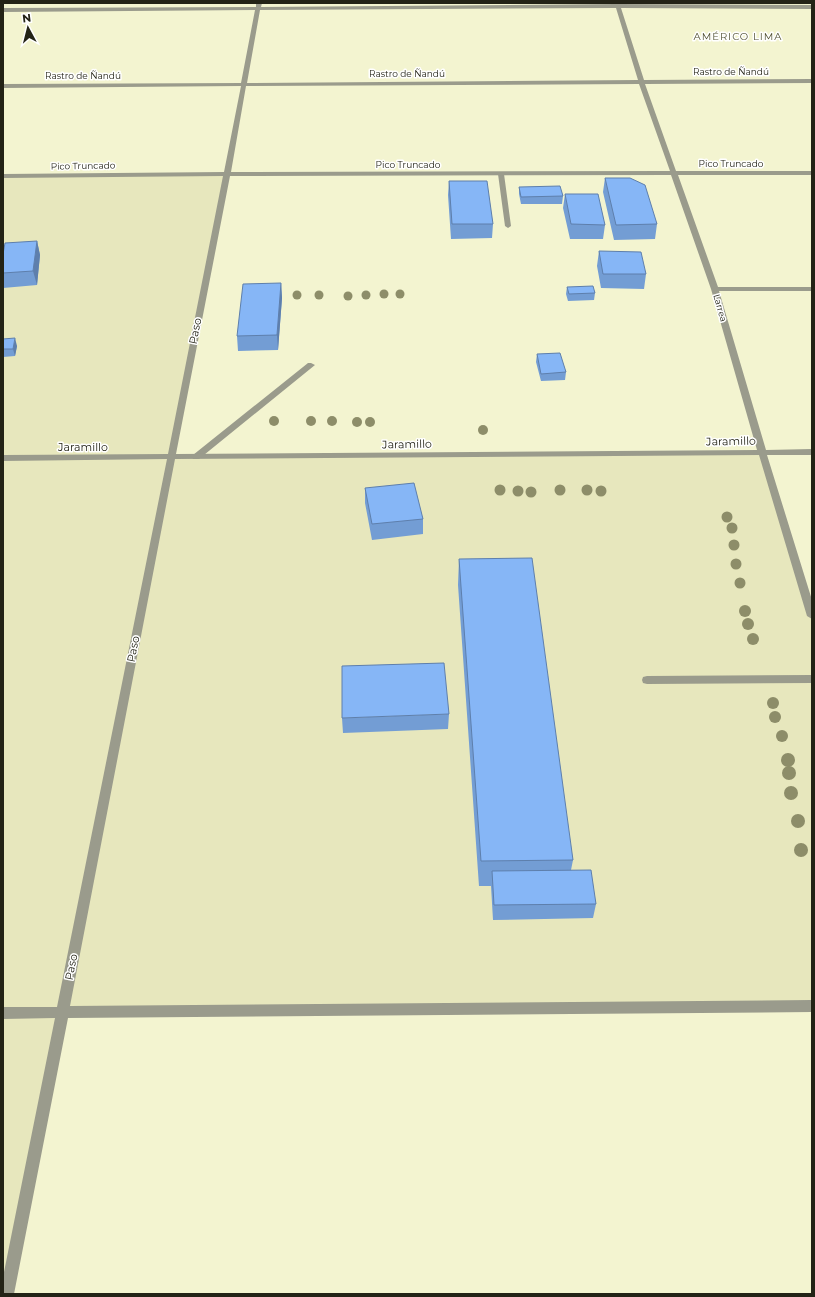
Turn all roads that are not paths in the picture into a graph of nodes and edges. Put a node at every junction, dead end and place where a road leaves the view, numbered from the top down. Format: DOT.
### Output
graph roads {
  1 [pos="618,5"];
  2 [pos="258,6"];
  3 [pos="812,7"];
  4 [pos="3,10"];
  5 [pos="641,81"];
  6 [pos="812,81"];
  7 [pos="243,84"];
  8 [pos="3,86"];
  9 [pos="812,173"];
  10 [pos="227,174"];
  11 [pos="501,174"];
  12 [pos="673,174"];
  13 [pos="3,176"];
  14 [pos="508,226"];
  15 [pos="715,289"];
  16 [pos="812,289"];
  17 [pos="311,365"];
  18 [pos="762,452"];
  19 [pos="812,452"];
  20 [pos="170,457"];
  21 [pos="196,457"];
  22 [pos="3,458"];
  23 [pos="812,616"];
  24 [pos="812,679"];
  25 [pos="647,680"];
  26 [pos="812,1006"];
  27 [pos="3,1013"];
  28 [pos="62,1013"];
  29 [pos="7,1294"];
  1 -- 2 [label="street"];
  1 -- 3 [label="street"];
  1 -- 5 [label="street, Larrea"];
  2 -- 4 [label="street"];
  2 -- 7 [label="street, Paso"];
  5 -- 6 [label="street, Rastro de Ñandú"];
  5 -- 7 [label="street, Rastro de Ñandú"];
  5 -- 12 [label="street, Larrea"];
  7 -- 8 [label="street, Rastro de Ñandú"];
  7 -- 10 [label="street, Paso"];
  9 -- 12 [label="street, Pico Truncado"];
  10 -- 11 [label="street, Pico Truncado"];
  10 -- 13 [label="street, Pico Truncado"];
  10 -- 20 [label="street, Paso"];
  11 -- 12 [label="street, Pico Truncado"];
  11 -- 14 [label="street"];
  12 -- 15 [label="street, Larrea"];
  15 -- 16 [label="street"];
  15 -- 18 [label="street, Larrea"];
  17 -- 21 [label="street"];
  18 -- 19 [label="street, Jaramillo"];
  18 -- 21 [label="street, Jaramillo"];
  18 -- 23 [label="street, Larrea"];
  20 -- 21 [label="street, Jaramillo"];
  20 -- 22 [label="street, Jaramillo"];
  20 -- 28 [label="street, Paso"];
  24 -- 25 [label="street"];
  26 -- 28 [label="street"];
  27 -- 28 [label="street"];
  28 -- 29 [label="street, Paso"];
}
